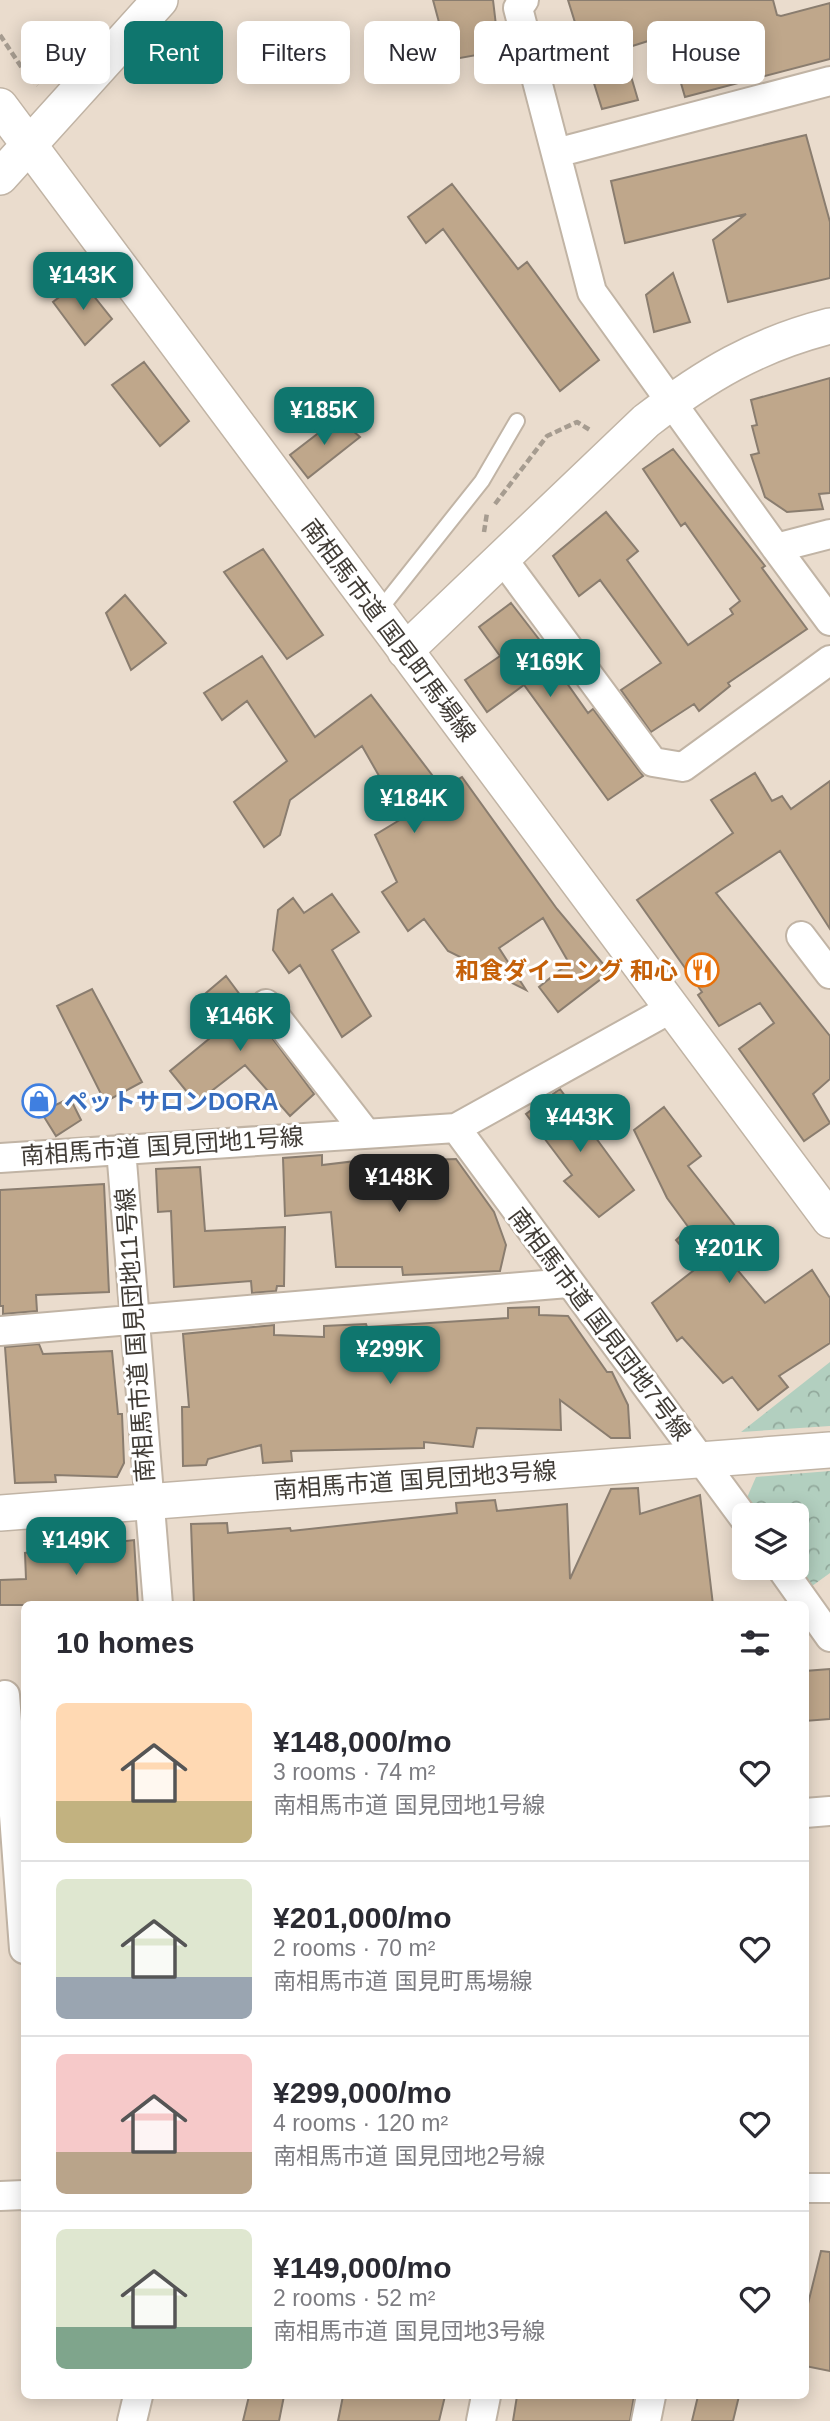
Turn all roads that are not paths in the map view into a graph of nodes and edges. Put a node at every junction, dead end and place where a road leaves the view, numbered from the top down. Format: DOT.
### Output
graph roads {
  1 [pos="160,0"];
  2 [pos="523,0"];
  3 [pos="830,81"];
  4 [pos="0,106"];
  5 [pos="29,144"];
  6 [pos="555,153"];
  7 [pos="0,177"];
  8 [pos="830,326"];
  9 [pos="672,402"];
  10 [pos="517,421"];
  11 [pos="830,534"];
  12 [pos="776,548"];
  13 [pos="502,558"];
  14 [pos="376,614"];
  15 [pos="830,621"];
  16 [pos="405,650"];
  17 [pos="830,660"];
  18 [pos="801,936"];
  19 [pos="830,974"];
  20 [pos="265,1004"];
  21 [pos="670,1009"];
  22 [pos="456,1128"];
  23 [pos="365,1132"];
  24 [pos="121,1149"];
  25 [pos="0,1157"];
  26 [pos="827,1209"];
  27 [pos="568,1283"];
  28 [pos="135,1320"];
  29 [pos="0,1331"];
  30 [pos="830,1450"];
  31 [pos="701,1460"];
  32 [pos="149,1501"];
  33 [pos="733,1503"];
  34 [pos="0,1513"];
  35 [pos="788,1580"];
  36 [pos="158,1601"];
  37 [pos="801,1601"];
  38 [pos="809,1614"];
  39 [pos="820,1632"];
  40 [pos="10,1694"];
  41 [pos="830,1811"];
  42 [pos="809,1813"];
  43 [pos="21,1894"];
  44 [pos="809,2188"];
  45 [pos="830,2188"];
  46 [pos="21,2195"];
  47 [pos="0,2196"];
  48 [pos="137,2399"];
  49 [pos="485,2399"];
  50 [pos="650,2399"];
  51 [pos="132,2421"];
  52 [pos="481,2421"];
  53 [pos="646,2421"];
  1 -- 5 [label="street"];
  2 -- 6 [label="street"];
  3 -- 6 [label="street"];
  4 -- 5 [label="street, 南相馬市道 国見町馬場線"];
  5 -- 7 [label="street"];
  5 -- 14 [label="street, 南相馬市道 国見町馬場線"];
  6 -- 9 [label="street"];
  8 -- 9 [label="street"];
  9 -- 12 [label="street"];
  9 -- 13 [label="street"];
  10 -- 14 [label="lane"];
  11 -- 12 [label="street"];
  12 -- 15 [label="street"];
  13 -- 16 [label="street"];
  13 -- 17 [label="street"];
  14 -- 16 [label="street, 南相馬市道 国見町馬場線"];
  16 -- 21 [label="street, 南相馬市道 国見町馬場線"];
  18 -- 19 [label="street"];
  20 -- 23 [label="street"];
  21 -- 22 [label="street, 南相馬市道 国見団地1号線"];
  21 -- 26 [label="street, 南相馬市道 国見町馬場線"];
  22 -- 23 [label="street, 南相馬市道 国見団地1号線"];
  22 -- 27 [label="street, 南相馬市道 国見団地7号線"];
  23 -- 24 [label="street, 南相馬市道 国見団地1号線"];
  24 -- 25 [label="street, 南相馬市道 国見団地1号線"];
  24 -- 28 [label="street, 南相馬市道 国見団地11号線"];
  27 -- 28 [label="street"];
  27 -- 31 [label="street, 南相馬市道 国見団地7号線"];
  28 -- 29 [label="street"];
  28 -- 32 [label="street, 南相馬市道 国見団地11号線"];
  30 -- 31 [label="street, 南相馬市道 国見団地3号線"];
  31 -- 32 [label="street, 南相馬市道 国見団地3号線"];
  31 -- 33 [label="street, 南相馬市道 国見団地7号線"];
  32 -- 34 [label="street, 南相馬市道 国見団地3号線"];
  32 -- 36 [label="street, 南相馬市道 国見団地11号線"];
  35 -- 37 [label="street"];
  38 -- 39 [label="street"];
  40 -- 43 [label="street"];
  41 -- 42 [label="street"];
  44 -- 45 [label="street"];
  46 -- 47 [label="street"];
  48 -- 51 [label="street"];
  49 -- 52 [label="street"];
  50 -- 53 [label="street"];
}
